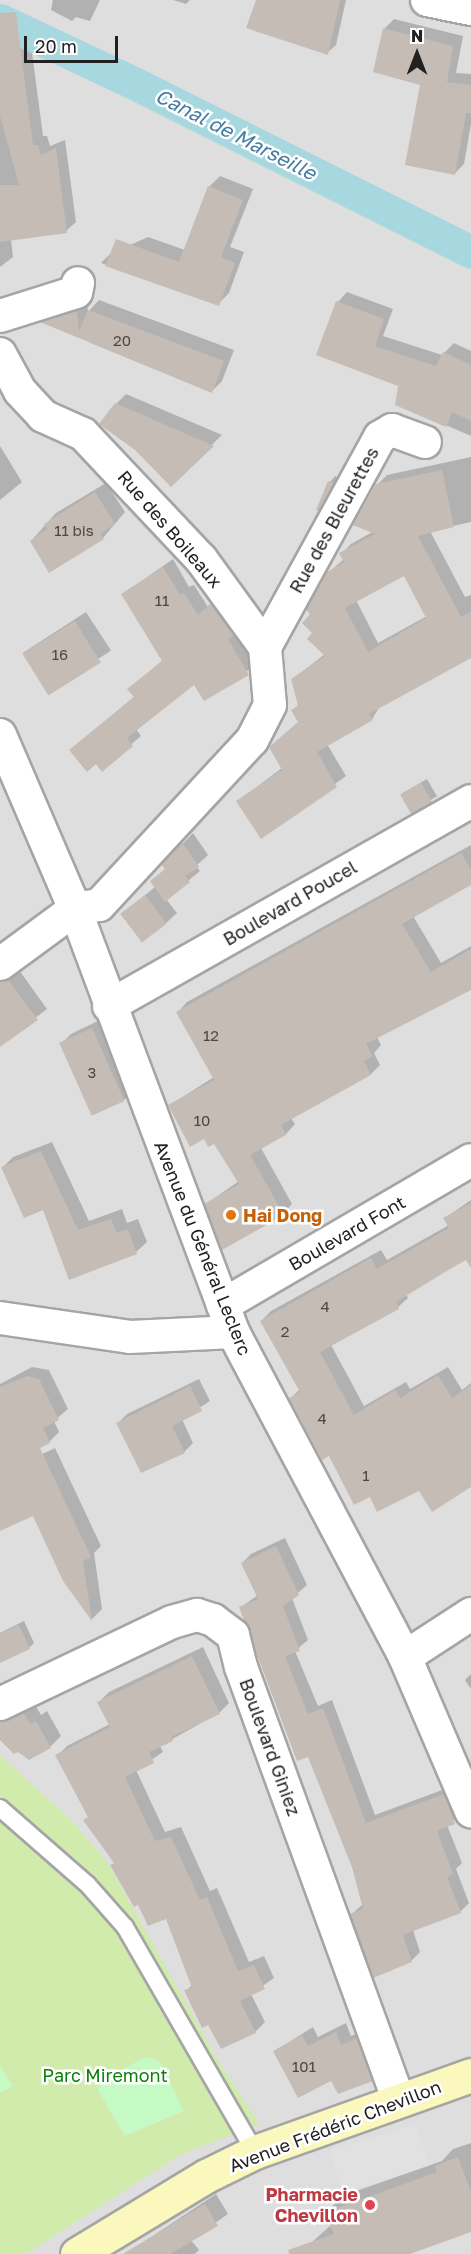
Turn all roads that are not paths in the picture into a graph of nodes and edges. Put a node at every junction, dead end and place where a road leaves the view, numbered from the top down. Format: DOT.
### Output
graph roads {
  1 [pos="427,0"];
  2 [pos="471,9"];
  3 [pos="78,283"];
  4 [pos="0,316"];
  5 [pos="0,354"];
  6 [pos="425,442"];
  7 [pos="265,646"];
  8 [pos="0,735"];
  9 [pos="471,801"];
  10 [pos="75,909"];
  11 [pos="0,964"];
  12 [pos="109,1006"];
  13 [pos="471,1160"];
  14 [pos="0,1318"];
  15 [pos="228,1318"];
  16 [pos="471,1614"];
  17 [pos="405,1657"];
  18 [pos="0,1704"];
  19 [pos="0,1808"];
  20 [pos="471,1811"];
  21 [pos="471,2075"];
  22 [pos="399,2100"];
  23 [pos="255,2152"];
  24 [pos="98,2248"];
  1 -- 2 [label="street"];
  3 -- 4 [label="street"];
  5 -- 7 [label="street, Rue des Boileaux"];
  6 -- 7 [label="street, Rue des Bleurettes"];
  7 -- 10 [label="street"];
  8 -- 10 [label="street, Avenue du Général Leclerc"];
  9 -- 12 [label="street, Boulevard Poucel"];
  10 -- 11 [label="street"];
  10 -- 12 [label="street, Avenue du Général Leclerc"];
  12 -- 15 [label="street, Avenue du Général Leclerc"];
  13 -- 15 [label="street, Boulevard Font"];
  14 -- 15 [label="street"];
  15 -- 17 [label="street, Avenue du Général Leclerc"];
  16 -- 17 [label="street"];
  17 -- 20 [label="street, Avenue du Général Leclerc"];
  18 -- 22 [label="street, Boulevard Giniez"];
  19 -- 23 [label="lane"];
  21 -- 22 [label="main road, Avenue Frédéric Chevillon"];
  22 -- 23 [label="main road, Avenue Frédéric Chevillon"];
  23 -- 24 [label="main road, Avenue Frédéric Chevillon"];
}
